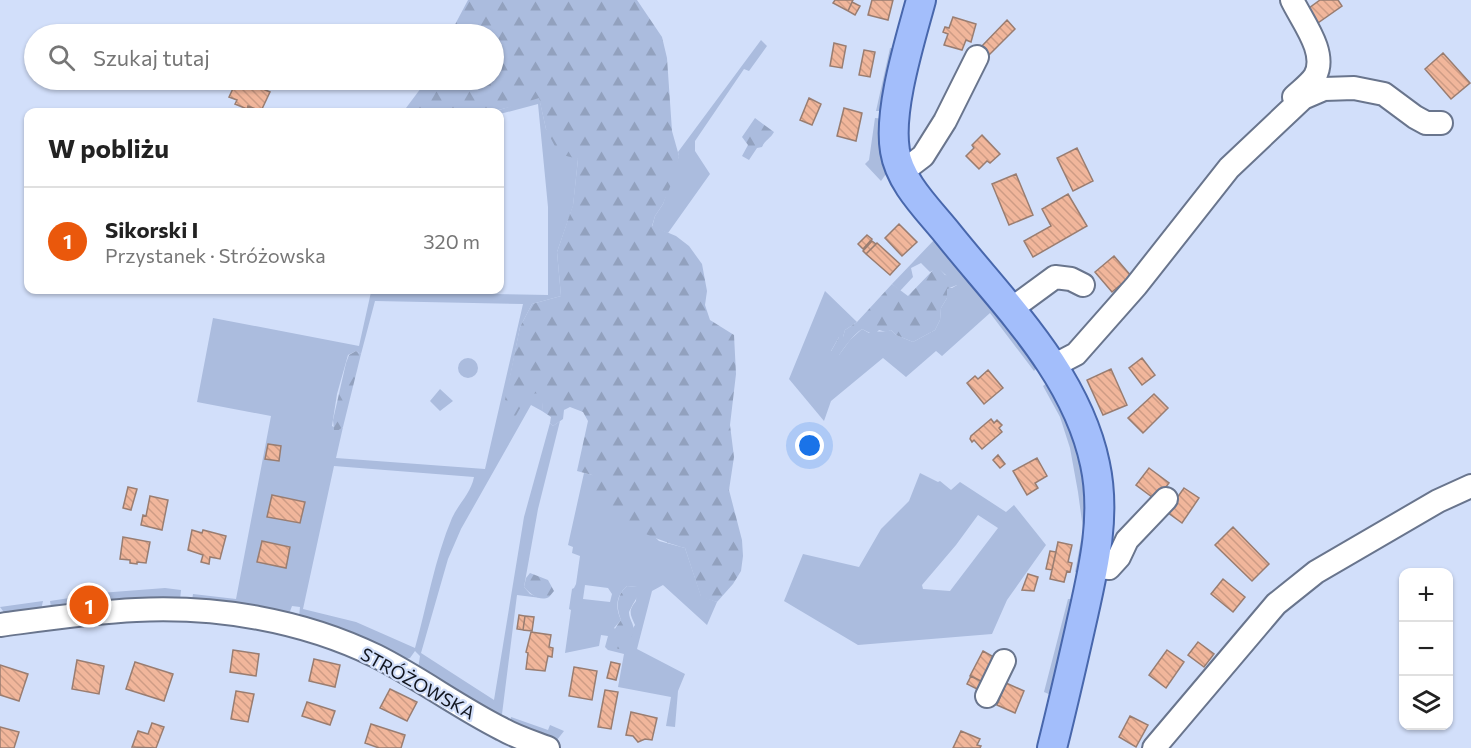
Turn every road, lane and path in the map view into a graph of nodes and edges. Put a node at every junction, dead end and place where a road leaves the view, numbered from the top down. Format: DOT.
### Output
graph roads {
  1 [pos="921,0"];
  2 [pos="1292,0"];
  3 [pos="977,57"];
  4 [pos="1283,117"];
  5 [pos="1441,123"];
  6 [pos="902,172"];
  7 [pos="1083,285"];
  8 [pos="1010,310"];
  9 [pos="1053,366"];
  10 [pos="1471,486"];
  11 [pos="1166,498"];
  12 [pos="1094,567"];
  13 [pos="0,625"];
  14 [pos="1004,661"];
  15 [pos="987,696"];
  16 [pos="548,748"];
  17 [pos="1052,748"];
  18 [pos="1154,748"];
  1 -- 6 [label="main road"];
  2 -- 4 [label="street"];
  3 -- 6 [label="street"];
  4 -- 5 [label="street"];
  4 -- 9 [label="street"];
  6 -- 8 [label="main road"];
  7 -- 8 [label="street"];
  8 -- 9 [label="main road"];
  9 -- 12 [label="main road"];
  10 -- 18 [label="street"];
  11 -- 12 [label="street"];
  12 -- 17 [label="main road"];
  13 -- 16 [label="street, STRÓŻOWSKA"];
  14 -- 15 [label="street"];
}
